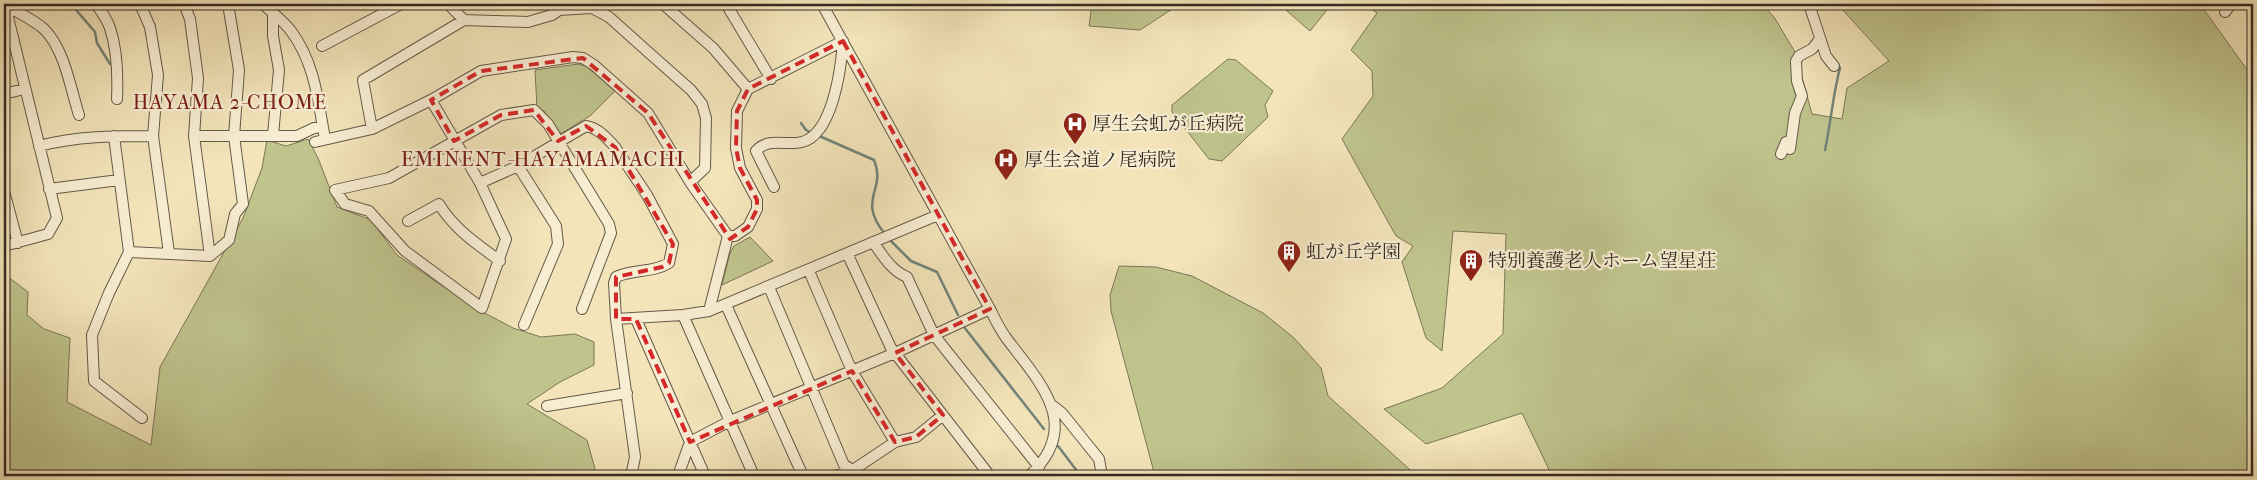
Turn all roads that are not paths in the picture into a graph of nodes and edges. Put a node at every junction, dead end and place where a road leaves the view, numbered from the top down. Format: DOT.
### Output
graph roads {
  1 [pos="96,4"];
  2 [pos="140,4"];
  3 [pos="184,4"];
  4 [pos="263,4"];
  5 [pos="401,4"];
  6 [pos="448,4"];
  7 [pos="549,4"];
  8 [pos="664,4"];
  9 [pos="726,4"];
  10 [pos="822,4"];
  11 [pos="1809,4"];
  12 [pos="4,5"];
  13 [pos="229,10"];
  14 [pos="273,13"];
  15 [pos="552,15"];
  16 [pos="464,20"];
  17 [pos="1820,39"];
  18 [pos="843,41"];
  19 [pos="322,46"];
  20 [pos="1834,66"];
  21 [pos="771,79"];
  22 [pos="24,89"];
  23 [pos="748,89"];
  24 [pos="4,94"];
  25 [pos="117,99"];
  26 [pos="432,100"];
  27 [pos="79,115"];
  28 [pos="322,127"];
  29 [pos="372,129"];
  30 [pos="273,135"];
  31 [pos="114,136"];
  32 [pos="154,136"];
  33 [pos="194,136"];
  34 [pos="234,136"];
  35 [pos="454,141"];
  36 [pos="558,141"];
  37 [pos="39,146"];
  38 [pos="1781,154"];
  39 [pos="518,166"];
  40 [pos="119,180"];
  41 [pos="690,182"];
  42 [pos="480,184"];
  43 [pos="774,187"];
  44 [pos="49,189"];
  45 [pos="4,191"];
  46 [pos="938,215"];
  47 [pos="408,221"];
  48 [pos="728,236"];
  49 [pos="877,240"];
  50 [pos="18,243"];
  51 [pos="4,246"];
  52 [pos="129,252"];
  53 [pos="169,253"];
  54 [pos="847,254"];
  55 [pos="210,256"];
  56 [pos="500,261"];
  57 [pos="809,271"];
  58 [pos="769,287"];
  59 [pos="726,304"];
  60 [pos="582,308"];
  61 [pos="990,309"];
  62 [pos="709,311"];
  63 [pos="683,315"];
  64 [pos="616,319"];
  65 [pos="636,319"];
  66 [pos="524,325"];
  67 [pos="934,335"];
  68 [pos="895,353"];
  69 [pos="852,371"];
  70 [pos="811,388"];
  71 [pos="627,394"];
  72 [pos="772,404"];
  73 [pos="547,406"];
  74 [pos="1053,406"];
  75 [pos="943,414"];
  76 [pos="142,418"];
  77 [pos="730,422"];
  78 [pos="690,442"];
  79 [pos="895,442"];
  80 [pos="1039,467"];
  81 [pos="854,473"];
  82 [pos="632,476"];
  83 [pos="678,476"];
  84 [pos="705,476"];
  85 [pos="754,476"];
  86 [pos="803,476"];
  87 [pos="834,476"];
  88 [pos="990,476"];
  89 [pos="1029,476"];
  90 [pos="1102,476"];
  1 -- 25 [label="street"];
  2 -- 32 [label="street"];
  3 -- 33 [label="street"];
  4 -- 14 [label="street"];
  5 -- 19 [label="street"];
  6 -- 16 [label="street"];
  7 -- 15 [label="street"];
  8 -- 23 [label="street"];
  9 -- 21 [label="street"];
  10 -- 18 [label="street"];
  11 -- 17 [label="street"];
  12 -- 22 [label="street"];
  12 -- 27 [label="street"];
  13 -- 34 [label="street"];
  14 -- 28 [label="street"];
  14 -- 30 [label="street"];
  15 -- 16 [label="street"];
  15 -- 41 [label="street"];
  16 -- 29 [label="street"];
  17 -- 20 [label="street"];
  17 -- 38 [label="street"];
  18 -- 21 [label="street"];
  18 -- 43 [label="street"];
  18 -- 46 [label="street"];
  21 -- 23 [label="street"];
  22 -- 24 [label="street"];
  22 -- 37 [label="street"];
  23 -- 48 [label="street"];
  26 -- 29 [label="street"];
  26 -- 35 [label="street"];
  26 -- 41 [label="street"];
  28 -- 29 [label="street"];
  28 -- 30 [label="street"];
  30 -- 34 [label="street"];
  31 -- 32 [label="street"];
  31 -- 37 [label="street"];
  31 -- 40 [label="street"];
  32 -- 53 [label="street"];
  33 -- 34 [label="street"];
  33 -- 55 [label="street"];
  34 -- 55 [label="street"];
  35 -- 36 [label="street"];
  35 -- 42 [label="street"];
  35 -- 56 [label="street"];
  36 -- 39 [label="street"];
  36 -- 60 [label="street"];
  36 -- 64 [label="street"];
  37 -- 44 [label="street"];
  39 -- 42 [label="street"];
  39 -- 66 [label="street"];
  40 -- 44 [label="street"];
  40 -- 52 [label="street"];
  41 -- 48 [label="street"];
  42 -- 56 [label="street"];
  44 -- 50 [label="street"];
  45 -- 50 [label="street"];
  46 -- 49 [label="street"];
  46 -- 61 [label="street"];
  47 -- 56 [label="street"];
  48 -- 62 [label="street"];
  49 -- 54 [label="street"];
  49 -- 67 [label="street"];
  50 -- 51 [label="street"];
  52 -- 53 [label="street"];
  52 -- 76 [label="street"];
  53 -- 55 [label="street"];
  54 -- 57 [label="street"];
  54 -- 68 [label="street"];
  57 -- 58 [label="street"];
  57 -- 69 [label="street"];
  58 -- 59 [label="street"];
  58 -- 70 [label="street"];
  59 -- 62 [label="street"];
  59 -- 72 [label="street"];
  61 -- 67 [label="street"];
  61 -- 74 [label="street"];
  62 -- 63 [label="street"];
  63 -- 65 [label="street"];
  63 -- 77 [label="street"];
  64 -- 65 [label="street"];
  64 -- 71 [label="street"];
  65 -- 78 [label="street"];
  67 -- 68 [label="street"];
  67 -- 80 [label="street"];
  68 -- 69 [label="street"];
  68 -- 75 [label="street"];
  69 -- 70 [label="street"];
  69 -- 79 [label="street"];
  70 -- 72 [label="street"];
  70 -- 81 [label="street"];
  71 -- 73 [label="street"];
  71 -- 82 [label="street"];
  72 -- 77 [label="street"];
  72 -- 86 [label="street"];
  74 -- 80 [label="street"];
  74 -- 90 [label="street"];
  75 -- 79 [label="street"];
  75 -- 88 [label="street"];
  77 -- 78 [label="street"];
  77 -- 85 [label="street"];
  78 -- 83 [label="street"];
  78 -- 84 [label="street"];
  79 -- 81 [label="street"];
  80 -- 89 [label="street"];
  81 -- 87 [label="street"];
}
